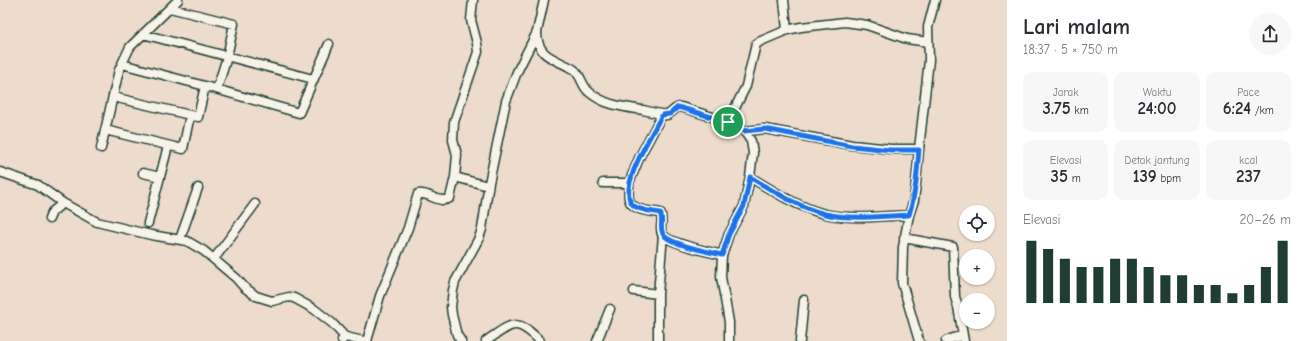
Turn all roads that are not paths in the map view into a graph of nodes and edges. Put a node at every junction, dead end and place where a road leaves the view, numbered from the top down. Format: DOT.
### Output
graph roads {
  1 [pos="178,0"];
  2 [pos="473,0"];
  3 [pos="544,0"];
  4 [pos="784,0"];
  5 [pos="935,0"];
  6 [pos="170,8"];
  7 [pos="787,30"];
  8 [pos="536,32"];
  9 [pos="143,34"];
  10 [pos="928,42"];
  11 [pos="329,44"];
  12 [pos="227,56"];
  13 [pos="122,64"];
  14 [pos="313,79"];
  15 [pos="205,86"];
  16 [pos="217,89"];
  17 [pos="113,97"];
  18 [pos="190,115"];
  19 [pos="662,115"];
  20 [pos="728,122"];
  21 [pos="105,130"];
  22 [pos="744,131"];
  23 [pos="168,146"];
  24 [pos="100,148"];
  25 [pos="919,150"];
  26 [pos="143,172"];
  27 [pos="1,175"];
  28 [pos="160,177"];
  29 [pos="455,177"];
  30 [pos="750,177"];
  31 [pos="603,183"];
  32 [pos="629,183"];
  33 [pos="488,186"];
  34 [pos="198,188"];
  35 [pos="63,203"];
  36 [pos="255,204"];
  37 [pos="909,215"];
  38 [pos="49,219"];
  39 [pos="148,223"];
  40 [pos="663,235"];
  41 [pos="904,238"];
  42 [pos="180,239"];
  43 [pos="722,255"];
  44 [pos="214,259"];
  45 [pos="634,291"];
  46 [pos="658,294"];
  47 [pos="804,300"];
  48 [pos="610,309"];
  49 [pos="963,338"];
  50 [pos="343,339"];
  51 [pos="363,341"];
  52 [pos="367,341"];
  53 [pos="461,341"];
  54 [pos="486,341"];
  55 [pos="540,341"];
  56 [pos="598,341"];
  57 [pos="658,341"];
  58 [pos="729,341"];
  59 [pos="800,341"];
  60 [pos="918,341"];
  61 [pos="946,341"];
  1 -- 6 [label="street"];
  2 -- 29 [label="street"];
  3 -- 8 [label="street"];
  4 -- 7 [label="street"];
  5 -- 10 [label="street"];
  6 -- 9 [label="street"];
  6 -- 12 [label="street"];
  7 -- 10 [label="street"];
  7 -- 20 [label="street"];
  8 -- 19 [label="street"];
  8 -- 33 [label="street"];
  9 -- 12 [label="street"];
  9 -- 13 [label="street"];
  10 -- 25 [label="street"];
  11 -- 14 [label="street"];
  12 -- 14 [label="street"];
  12 -- 16 [label="street"];
  13 -- 15 [label="street"];
  13 -- 17 [label="street"];
  14 -- 16 [label="street"];
  15 -- 16 [label="street"];
  15 -- 18 [label="street"];
  17 -- 18 [label="street"];
  17 -- 21 [label="street"];
  18 -- 23 [label="street"];
  19 -- 20 [label="street"];
  19 -- 32 [label="street"];
  20 -- 22 [label="street"];
  21 -- 23 [label="street"];
  21 -- 24 [label="street"];
  22 -- 25 [label="street"];
  22 -- 30 [label="street"];
  23 -- 28 [label="street"];
  25 -- 37 [label="street"];
  26 -- 28 [label="street"];
  27 -- 35 [label="street"];
  28 -- 39 [label="street"];
  29 -- 33 [label="street"];
  29 -- 52 [label="street"];
  30 -- 37 [label="street"];
  30 -- 43 [label="street"];
  31 -- 32 [label="street"];
  32 -- 40 [label="street"];
  33 -- 53 [label="street"];
  34 -- 42 [label="street"];
  35 -- 38 [label="street"];
  35 -- 42 [label="street"];
  36 -- 44 [label="street"];
  37 -- 41 [label="street"];
  40 -- 43 [label="street"];
  40 -- 46 [label="street"];
  41 -- 49 [label="street"];
  41 -- 60 [label="street"];
  42 -- 44 [label="street"];
  43 -- 58 [label="street"];
  44 -- 50 [label="street"];
  45 -- 46 [label="street"];
  46 -- 57 [label="street"];
  47 -- 59 [label="street"];
  48 -- 56 [label="street"];
  49 -- 61 [label="street"];
  50 -- 51 [label="street"];
  54 -- 55 [label="street"];
}
